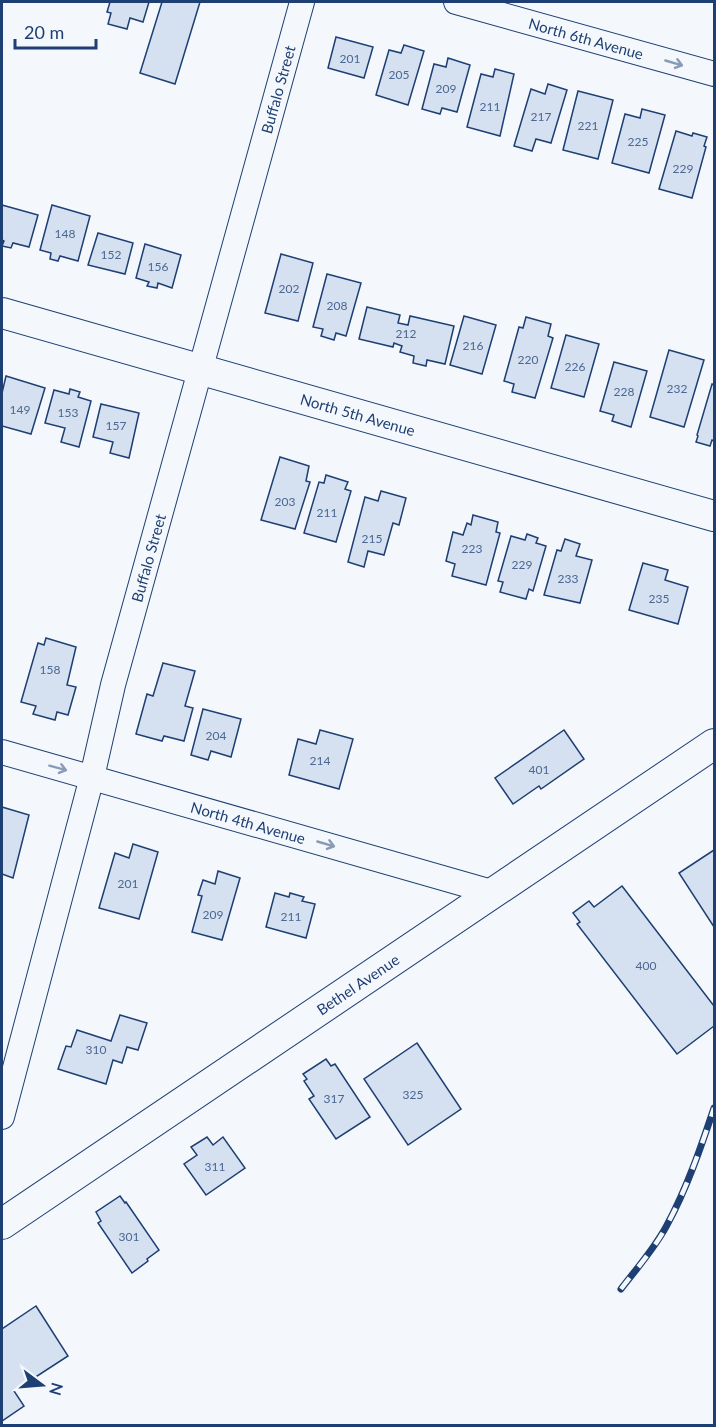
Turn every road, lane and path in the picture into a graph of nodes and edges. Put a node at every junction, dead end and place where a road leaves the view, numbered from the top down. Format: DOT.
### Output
graph roads {
  1 [pos="302,2"];
  2 [pos="456,2"];
  3 [pos="714,74"];
  4 [pos="2,313"];
  5 [pos="201,369"];
  6 [pos="714,516"];
  7 [pos="714,744"];
  8 [pos="2,752"];
  9 [pos="92,777"];
  10 [pos="495,893"];
  11 [pos="2,1117"];
  12 [pos="6,1212"];
  1 -- 5 [label="street, Buffalo Street"];
  2 -- 3 [label="street, North 6th Avenue, one-way"];
  4 -- 5 [label="street, North 5th Avenue"];
  5 -- 6 [label="street, North 5th Avenue"];
  5 -- 9 [label="street, Buffalo Street"];
  7 -- 10 [label="street, Bethel Avenue"];
  8 -- 9 [label="street, North 4th Avenue, one-way"];
  9 -- 10 [label="street, North 4th Avenue, one-way"];
  9 -- 11 [label="street, Buffalo Street"];
  10 -- 12 [label="street, Bethel Avenue"];
}
